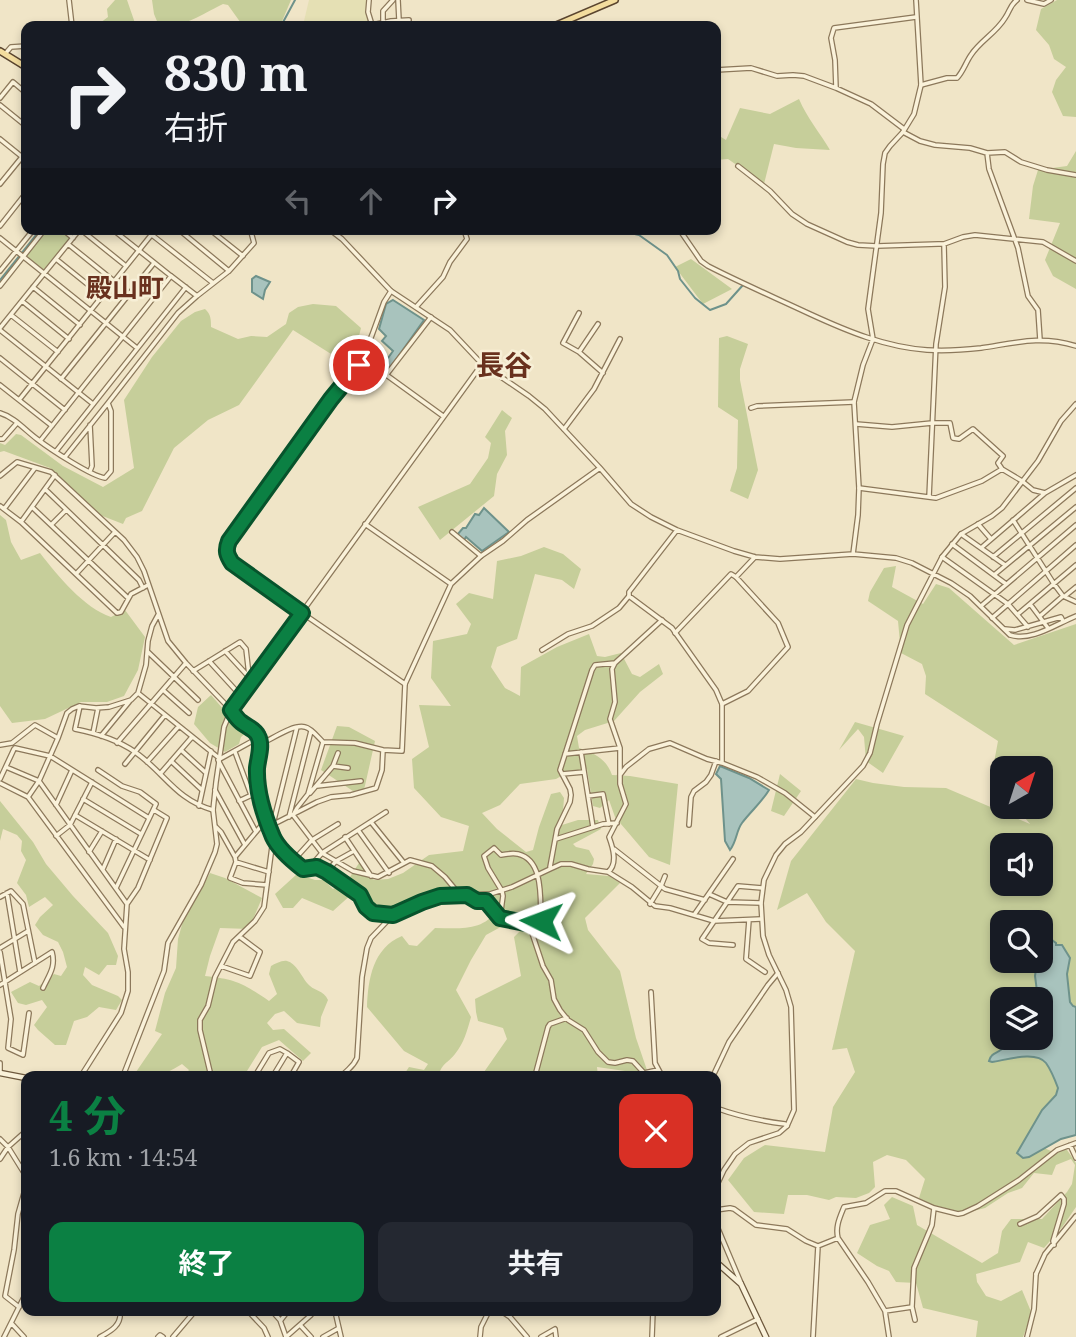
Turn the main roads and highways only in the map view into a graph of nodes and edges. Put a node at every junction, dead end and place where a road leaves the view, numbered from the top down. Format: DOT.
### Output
graph roads {
  1 [pos="615,0"];
  2 [pos="566,21"];
  3 [pos="3,54"];
  4 [pos="21,64"];
  5 [pos="0,1073"];
  6 [pos="21,1077"];
  7 [pos="721,1266"];
  8 [pos="766,1337"];
  1 -- 2 [label="main road"];
  3 -- 4 [label="main road"];
  5 -- 6 [label="main road"];
  7 -- 8 [label="main road"];
}
